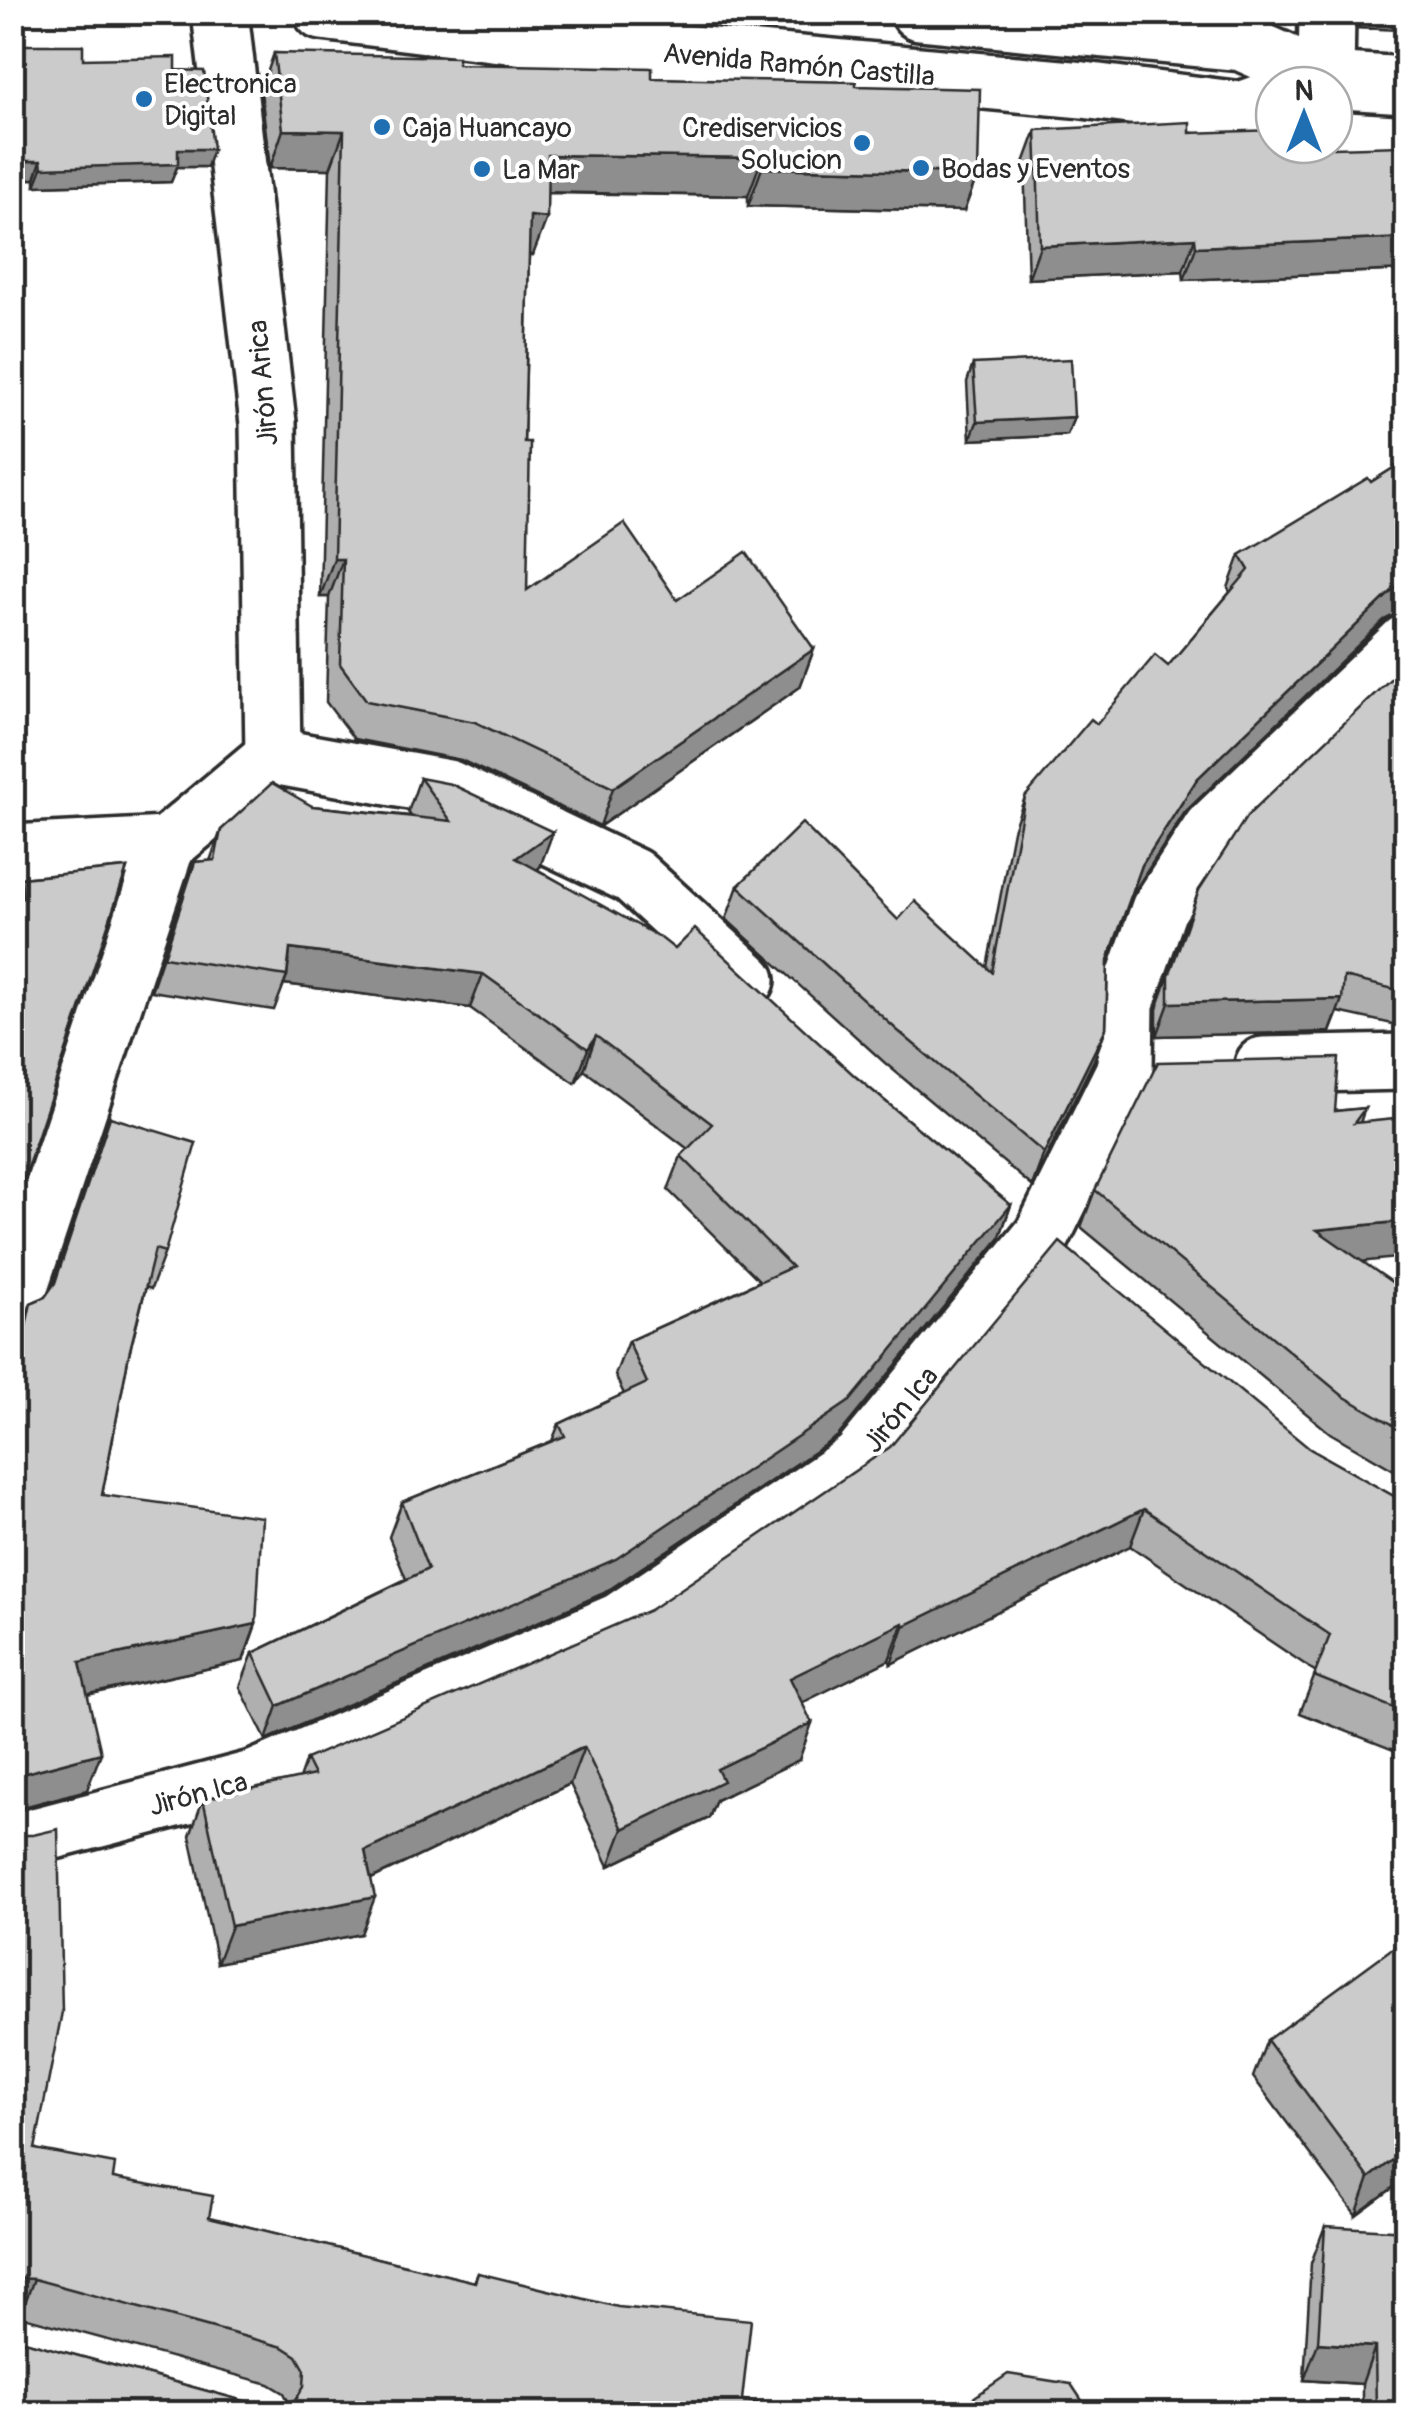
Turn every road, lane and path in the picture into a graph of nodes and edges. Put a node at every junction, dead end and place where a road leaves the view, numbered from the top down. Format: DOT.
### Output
graph roads {
  1 [pos="220,12"];
  2 [pos="322,12"];
  3 [pos="919,12"];
  4 [pos="1327,12"];
  5 [pos="1285,65"];
  6 [pos="1321,65"];
  7 [pos="1354,83"];
  8 [pos="1406,85"];
  9 [pos="1254,105"];
  10 [pos="1406,643"];
  11 [pos="273,756"];
  12 [pos="167,845"];
  13 [pos="12,853"];
  14 [pos="778,1008"];
  15 [pos="1406,1062"];
  16 [pos="1165,1067"];
  17 [pos="997,1198"];
  18 [pos="1042,1236"];
  19 [pos="1087,1273"];
  20 [pos="12,1310"];
  21 [pos="12,1842"];
  1 -- 11 [label="street, Jirón Arica"];
  2 -- 9 [label="street, Avenida Ramón Castilla"];
  3 -- 5 [label="street"];
  4 -- 6 [label="street"];
  7 -- 8 [label="street"];
  10 -- 16 [label="street, Jirón Ica"];
  11 -- 12 [label="street"];
  11 -- 14 [label="street"];
  12 -- 13 [label="street"];
  12 -- 20 [label="street"];
  15 -- 16 [label="street"];
  16 -- 18 [label="street, Jirón Ica"];
  17 -- 18 [label="street"];
  18 -- 19 [label="street"];
  18 -- 21 [label="street, Jirón Ica"];
}
